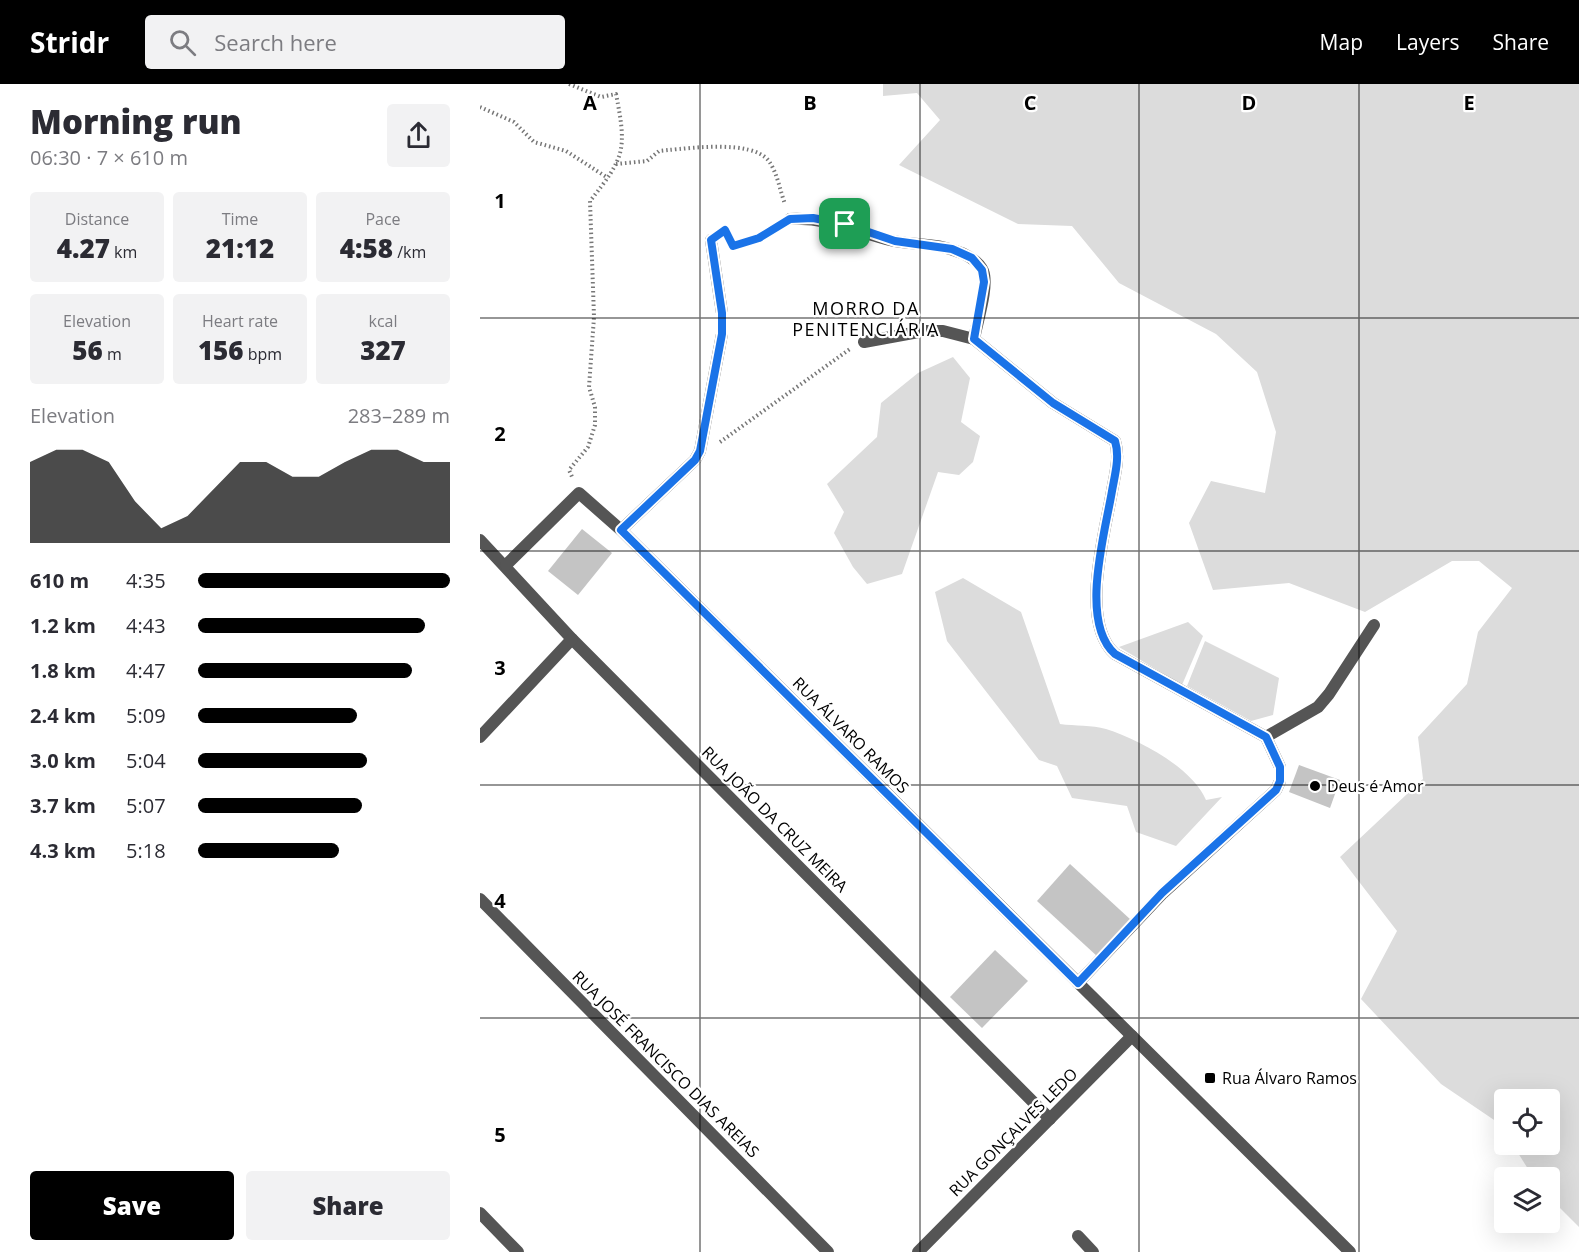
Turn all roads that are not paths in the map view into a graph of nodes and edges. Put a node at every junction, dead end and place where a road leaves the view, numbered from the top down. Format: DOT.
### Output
graph roads {
  1 [pos="790,219"];
  2 [pos="711,240"];
  3 [pos="974,339"];
  4 [pos="864,342"];
  5 [pos="621,530"];
  6 [pos="480,540"];
  7 [pos="506,565"];
  8 [pos="1374,625"];
  9 [pos="572,639"];
  10 [pos="480,737"];
  11 [pos="1266,737"];
  12 [pos="480,899"];
  13 [pos="1078,983"];
  14 [pos="1132,1036"];
  15 [pos="1050,1119"];
  16 [pos="480,1213"];
  17 [pos="1078,1236"];
  18 [pos="518,1252"];
  19 [pos="828,1252"];
  20 [pos="918,1252"];
  21 [pos="1093,1252"];
  22 [pos="1350,1252"];
  1 -- 3 [label="street"];
  2 -- 5 [label="street"];
  3 -- 4 [label="street"];
  3 -- 11 [label="street"];
  5 -- 7 [label="street, RUA ÁLVARO RAMOS"];
  5 -- 13 [label="street, RUA ÁLVARO RAMOS"];
  6 -- 7 [label="street, RUA JOÃO DA CRUZ MEIRA"];
  7 -- 9 [label="street, RUA JOÃO DA CRUZ MEIRA"];
  8 -- 11 [label="street"];
  9 -- 10 [label="street"];
  9 -- 15 [label="street, RUA JOÃO DA CRUZ MEIRA"];
  11 -- 13 [label="street"];
  12 -- 19 [label="street, RUA JOSÉ FRANCISCO DIAS AREIAS"];
  13 -- 14 [label="street, RUA ÁLVARO RAMOS"];
  14 -- 15 [label="street, RUA GONÇALVES LEDO"];
  14 -- 22 [label="street, RUA ÁLVARO RAMOS"];
  15 -- 20 [label="street, RUA GONÇALVES LEDO"];
  16 -- 18 [label="street"];
  17 -- 21 [label="street"];
}
